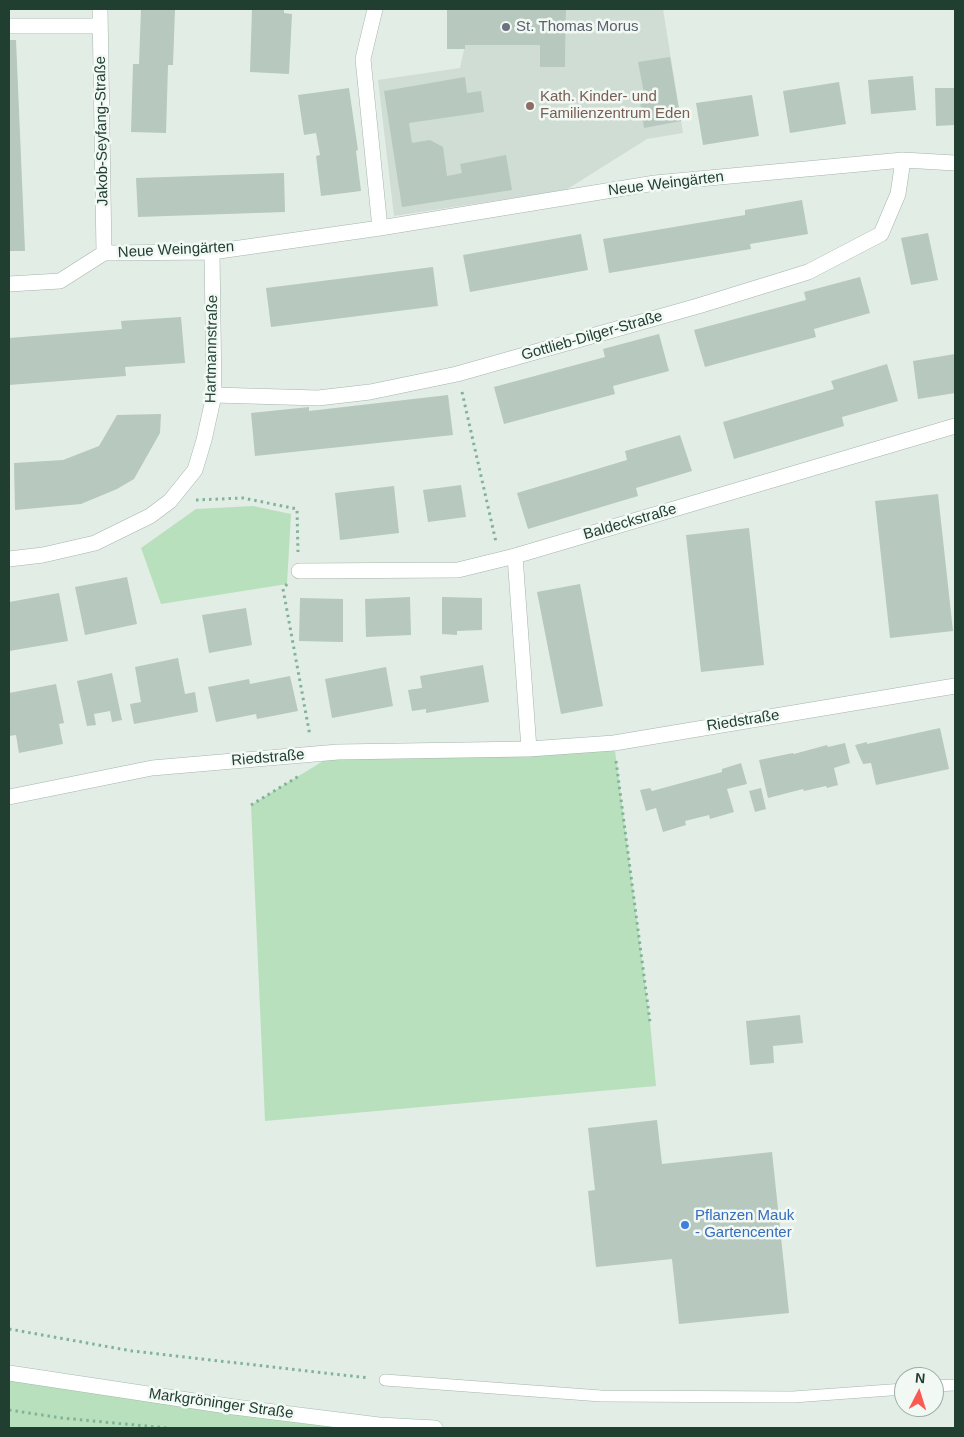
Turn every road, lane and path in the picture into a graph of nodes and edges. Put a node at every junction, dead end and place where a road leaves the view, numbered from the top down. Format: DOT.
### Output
graph roads {
  1 [pos="100,9"];
  2 [pos="375,9"];
  3 [pos="9,26"];
  4 [pos="100,26"];
  5 [pos="903,160"];
  6 [pos="955,163"];
  7 [pos="380,228"];
  8 [pos="212,252"];
  9 [pos="104,253"];
  10 [pos="9,284"];
  11 [pos="214,395"];
  12 [pos="464,405"];
  13 [pos="955,426"];
  14 [pos="170,501"];
  15 [pos="493,530"];
  16 [pos="516,556"];
  17 [pos="9,559"];
  18 [pos="299,571"];
  19 [pos="955,686"];
  20 [pos="614,742"];
  21 [pos="530,749"];
  22 [pos="314,754"];
  23 [pos="306,772"];
  24 [pos="9,797"];
  25 [pos="251,805"];
  26 [pos="650,1022"];
  27 [pos="9,1329"];
  28 [pos="9,1373"];
  29 [pos="385,1380"];
  30 [pos="894,1390"];
  31 [pos="9,1410"];
  32 [pos="167,1428"];
  33 [pos="435,1428"];
  1 -- 4 [label="street, Jakob-Seyfang-Straße"];
  2 -- 7 [label="street"];
  3 -- 4 [label="street"];
  4 -- 9 [label="street, Jakob-Seyfang-Straße"];
  5 -- 6 [label="street, Neue Weingärten"];
  5 -- 7 [label="street, Neue Weingärten"];
  5 -- 11 [label="street, Gottlieb-Dilger-Straße"];
  7 -- 8 [label="street, Neue Weingärten"];
  8 -- 9 [label="street, Neue Weingärten"];
  8 -- 11 [label="street, Hartmannstraße"];
  9 -- 10 [label="street, Neue Weingärten"];
  11 -- 14 [label="street, Hartmannstraße"];
  12 -- 15 [label="path"];
  13 -- 16 [label="street, Baldeckstraße"];
  14 -- 17 [label="street, Hartmannstraße"];
  14 -- 18 [label="path"];
  16 -- 18 [label="street, Baldeckstraße"];
  16 -- 21 [label="street"];
  18 -- 22 [label="path"];
  19 -- 20 [label="street, Riedstraße"];
  20 -- 21 [label="street, Riedstraße"];
  20 -- 26 [label="path"];
  21 -- 22 [label="street, Riedstraße"];
  22 -- 24 [label="street, Riedstraße"];
  23 -- 25 [label="path"];
  27 -- 29 [label="path"];
  28 -- 33 [label="street, Markgröninger Straße"];
  29 -- 30 [label="lane"];
  31 -- 32 [label="path"];
}
